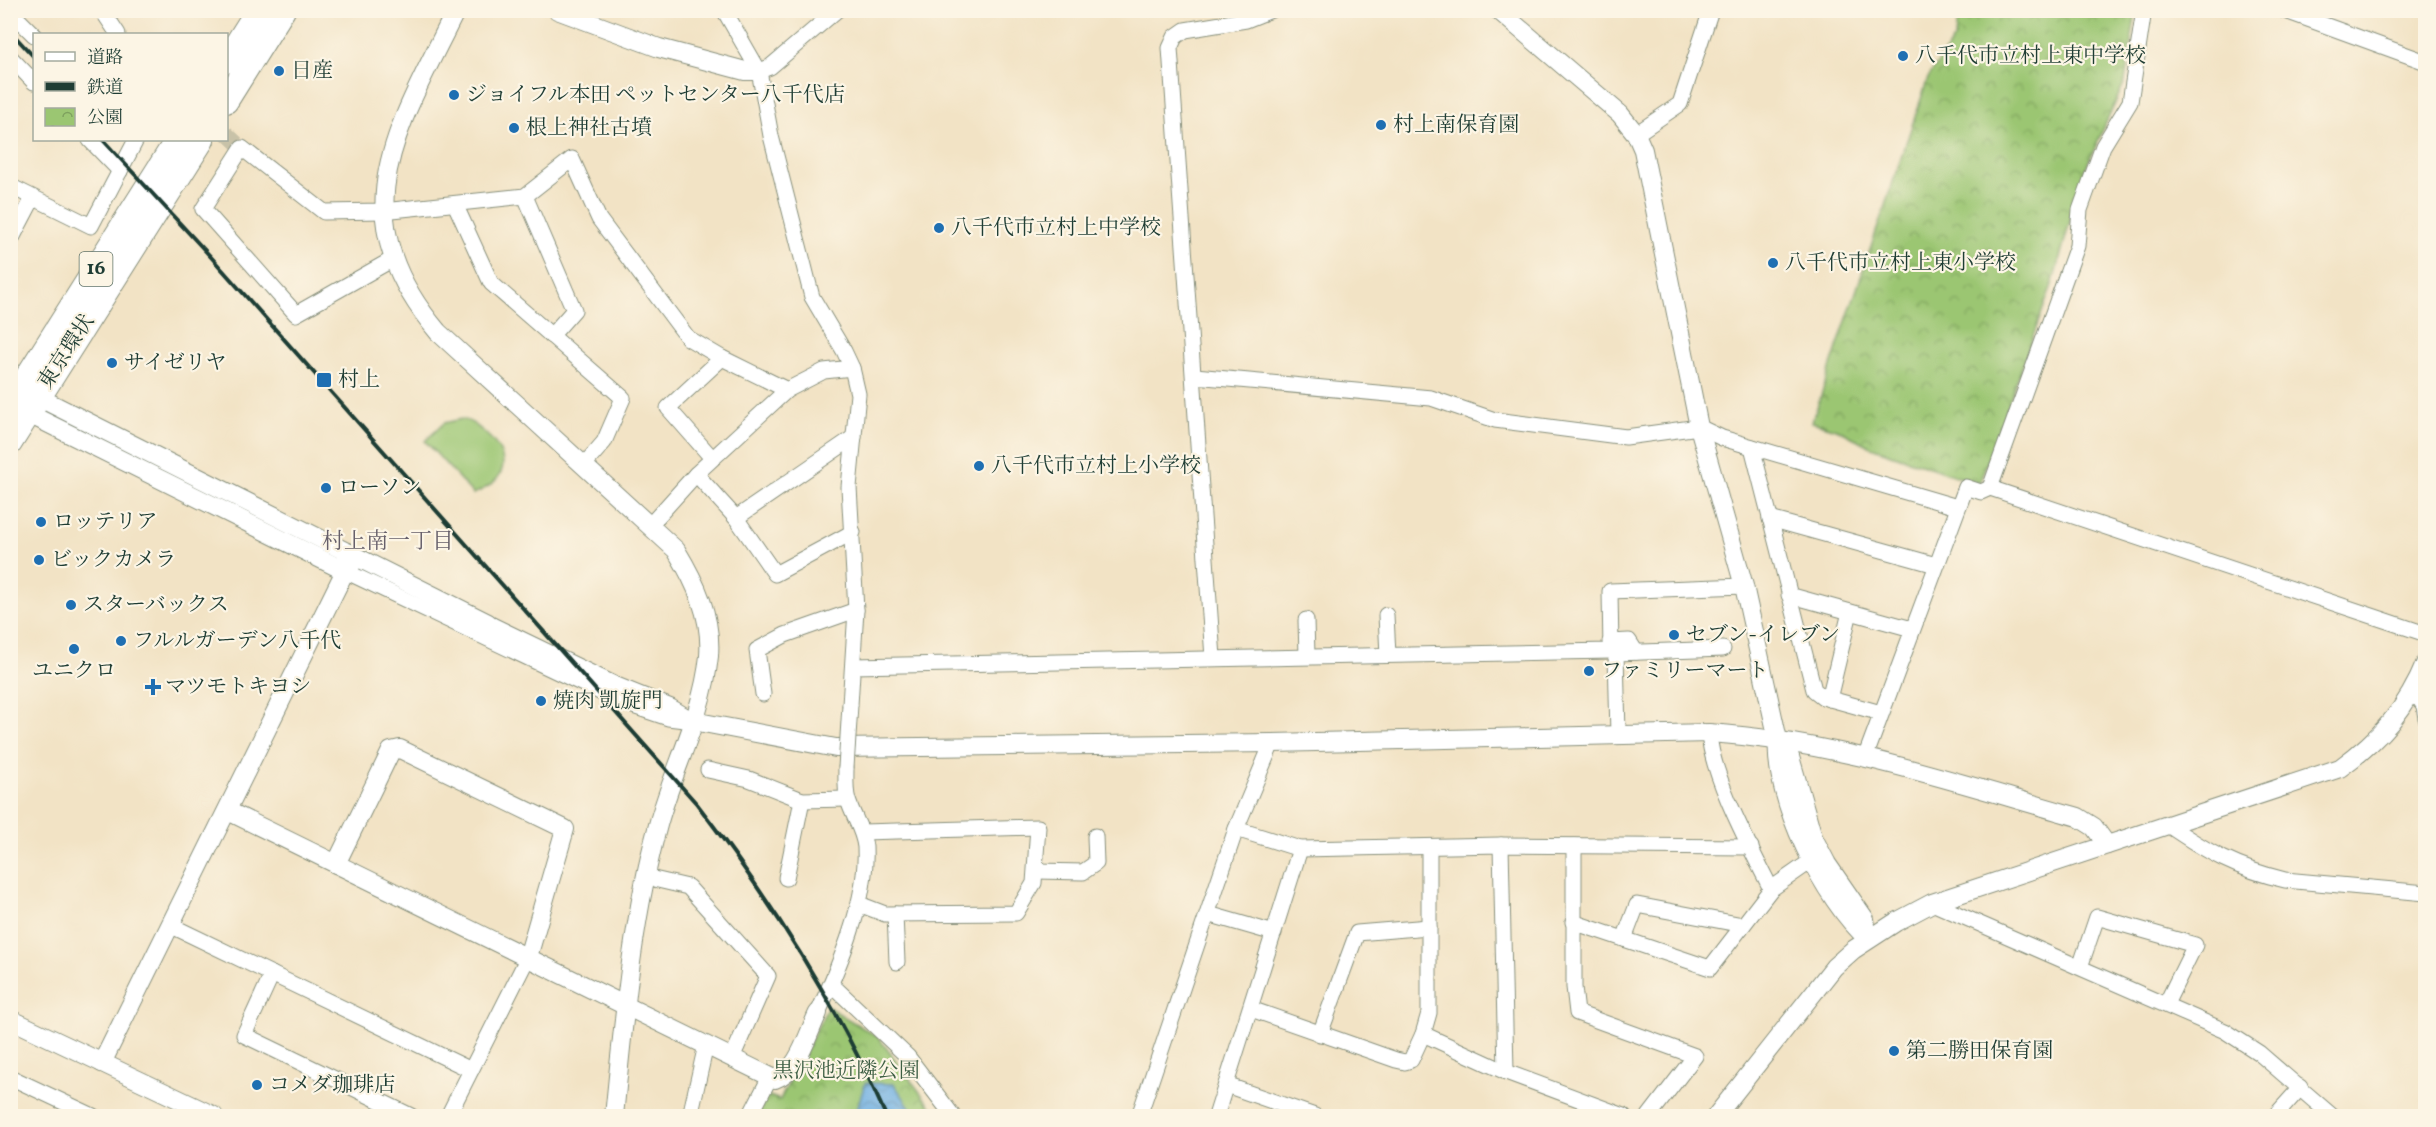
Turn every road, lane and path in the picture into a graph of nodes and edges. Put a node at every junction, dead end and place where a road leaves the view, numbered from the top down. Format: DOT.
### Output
graph roads {
  1 [pos="102,10"];
  2 [pos="258,10"];
  3 [pos="283,10"];
  4 [pos="456,10"];
  5 [pos="557,10"];
  6 [pos="724,10"];
  7 [pos="837,10"];
  8 [pos="1271,10"];
  9 [pos="1498,10"];
  10 [pos="1711,10"];
  11 [pos="2144,10"];
  12 [pos="2283,10"];
  13 [pos="10,11"];
  14 [pos="117,33"];
  15 [pos="33,34"];
  16 [pos="10,57"];
  17 [pos="228,58"];
  18 [pos="2426,62"];
  19 [pos="759,71"];
  20 [pos="33,81"];
  21 [pos="228,98"];
  22 [pos="1636,134"];
  23 [pos="91,141"];
  24 [pos="135,141"];
  25 [pos="176,141"];
  26 [pos="201,141"];
  27 [pos="120,171"];
  28 [pos="10,186"];
  29 [pos="525,196"];
  30 [pos="33,198"];
  31 [pos="455,204"];
  32 [pos="383,211"];
  33 [pos="10,242"];
  34 [pos="393,259"];
  35 [pos="551,336"];
  36 [pos="722,358"];
  37 [pos="852,368"];
  38 [pos="1194,376"];
  39 [pos="787,390"];
  40 [pos="20,402"];
  41 [pos="1700,427"];
  42 [pos="854,437"];
  43 [pos="10,443"];
  44 [pos="1752,447"];
  45 [pos="712,458"];
  46 [pos="584,465"];
  47 [pos="696,474"];
  48 [pos="1990,488"];
  49 [pos="1957,507"];
  50 [pos="736,518"];
  51 [pos="1770,519"];
  52 [pos="651,524"];
  53 [pos="853,532"];
  54 [pos="353,554"];
  55 [pos="1935,565"];
  56 [pos="345,571"];
  57 [pos="1744,586"];
  58 [pos="1790,595"];
  59 [pos="856,610"];
  60 [pos="1850,612"];
  61 [pos="1386,615"];
  62 [pos="1306,620"];
  63 [pos="488,623"];
  64 [pos="1912,629"];
  65 [pos="2426,634"];
  66 [pos="1610,642"];
  67 [pos="1723,650"];
  68 [pos="1636,652"];
  69 [pos="1388,655"];
  70 [pos="1307,656"];
  71 [pos="1213,658"];
  72 [pos="2426,662"];
  73 [pos="854,666"];
  74 [pos="2414,690"];
  75 [pos="763,694"];
  76 [pos="1829,699"];
  77 [pos="1881,713"];
  78 [pos="2426,718"];
  79 [pos="693,721"];
  80 [pos="1709,733"];
  81 [pos="1618,735"];
  82 [pos="1778,740"];
  83 [pos="1272,743"];
  84 [pos="1864,758"];
  85 [pos="708,770"];
  86 [pos="847,798"];
  87 [pos="802,800"];
  88 [pos="228,811"];
  89 [pos="2168,825"];
  90 [pos="1236,829"];
  91 [pos="863,832"];
  92 [pos="1095,836"];
  93 [pos="1501,845"];
  94 [pos="2107,845"];
  95 [pos="1574,846"];
  96 [pos="1429,847"];
  97 [pos="1750,848"];
  98 [pos="1300,849"];
  99 [pos="1811,861"];
  100 [pos="336,864"];
  101 [pos="1037,871"];
  102 [pos="645,877"];
  103 [pos="786,878"];
  104 [pos="1771,889"];
  105 [pos="2426,893"];
  106 [pos="859,903"];
  107 [pos="1932,903"];
  108 [pos="895,914"];
  109 [pos="1208,914"];
  110 [pos="1573,921"];
  111 [pos="1743,925"];
  112 [pos="172,926"];
  113 [pos="1429,927"];
  114 [pos="1274,933"];
  115 [pos="1624,939"];
  116 [pos="1868,939"];
  117 [pos="528,957"];
  118 [pos="897,962"];
  119 [pos="2079,967"];
  120 [pos="272,974"];
  121 [pos="831,984"];
  122 [pos="2166,1004"];
  123 [pos="625,1007"];
  124 [pos="1251,1010"];
  125 [pos="818,1013"];
  126 [pos="10,1019"];
  127 [pos="1320,1034"];
  128 [pos="1423,1034"];
  129 [pos="706,1046"];
  130 [pos="732,1058"];
  131 [pos="102,1063"];
  132 [pos="471,1070"];
  133 [pos="1506,1072"];
  134 [pos="10,1077"];
  135 [pos="770,1077"];
  136 [pos="1226,1085"];
  137 [pos="2301,1087"];
  138 [pos="93,1116"];
  139 [pos="214,1116"];
  140 [pos="411,1116"];
  141 [pos="448,1116"];
  142 [pos="614,1116"];
  143 [pos="690,1116"];
  144 [pos="750,1116"];
  145 [pos="953,1116"];
  146 [pos="1139,1116"];
  147 [pos="1216,1116"];
  148 [pos="1315,1116"];
  149 [pos="1624,1116"];
  150 [pos="1649,1116"];
  151 [pos="1716,1116"];
  152 [pos="2275,1116"];
  153 [pos="2332,1116"];
  1 -- 14 [label="street"];
  2 -- 17 [label="highway"];
  3 -- 21 [label="highway"];
  4 -- 32 [label="street"];
  5 -- 19 [label="street"];
  6 -- 19 [label="street"];
  7 -- 19 [label="street"];
  8 -- 38 [label="street"];
  9 -- 22 [label="street"];
  10 -- 22 [label="street"];
  11 -- 48 [label="street"];
  12 -- 18 [label="street"];
  13 -- 15 [label="street"];
  16 -- 20 [label="street"];
  19 -- 37 [label="street"];
  22 -- 41 [label="street"];
  23 -- 27 [label="street"];
  24 -- 27 [label="street"];
  25 -- 40 [label="highway, 東京環状 / 16"];
  26 -- 40 [label="highway, 東京環状 / 16"];
  27 -- 30 [label="street"];
  28 -- 30 [label="street"];
  29 -- 31 [label="street"];
  29 -- 35 [label="street"];
  29 -- 36 [label="street"];
  30 -- 33 [label="street"];
  31 -- 32 [label="street"];
  31 -- 35 [label="street"];
  32 -- 34 [label="street"];
  32 -- 34 [label="street"];
  34 -- 46 [label="street"];
  35 -- 46 [label="street"];
  36 -- 39 [label="street"];
  36 -- 45 [label="street"];
  37 -- 39 [label="street"];
  37 -- 42 [label="street"];
  38 -- 41 [label="street"];
  38 -- 71 [label="street"];
  39 -- 45 [label="street"];
  40 -- 43 [label="highway, 東京環状 / 16"];
  40 -- 54 [label="street"];
  40 -- 56 [label="street"];
  41 -- 44 [label="street"];
  41 -- 57 [label="street"];
  42 -- 50 [label="street"];
  42 -- 53 [label="street"];
  44 -- 49 [label="street"];
  44 -- 51 [label="street"];
  45 -- 47 [label="street"];
  46 -- 52 [label="street"];
  47 -- 50 [label="street"];
  47 -- 52 [label="street"];
  48 -- 49 [label="street"];
  48 -- 65 [label="street"];
  49 -- 55 [label="street"];
  50 -- 53 [label="street"];
  51 -- 55 [label="street"];
  51 -- 58 [label="street"];
  52 -- 79 [label="street"];
  53 -- 59 [label="street"];
  54 -- 56 [label="street"];
  54 -- 63 [label="street"];
  55 -- 64 [label="street"];
  56 -- 79 [label="street"];
  56 -- 88 [label="street"];
  57 -- 66 [label="street"];
  57 -- 82 [label="street"];
  58 -- 60 [label="street"];
  58 -- 76 [label="street"];
  59 -- 73 [label="street"];
  59 -- 75 [label="street"];
  60 -- 64 [label="street"];
  60 -- 76 [label="street"];
  61 -- 69 [label="street"];
  62 -- 70 [label="street"];
  63 -- 79 [label="street"];
  64 -- 77 [label="street"];
  66 -- 68 [label="street"];
  66 -- 69 [label="street"];
  67 -- 68 [label="street"];
  68 -- 81 [label="street"];
  69 -- 70 [label="street"];
  70 -- 71 [label="street"];
  71 -- 73 [label="street"];
  72 -- 74 [label="street"];
  73 -- 86 [label="street, bridge"];
  74 -- 78 [label="street"];
  74 -- 89 [label="street"];
  76 -- 77 [label="street"];
  77 -- 84 [label="street"];
  79 -- 83 [label="street"];
  79 -- 102 [label="street"];
  80 -- 81 [label="street"];
  80 -- 82 [label="street"];
  80 -- 97 [label="street"];
  81 -- 83 [label="street"];
  82 -- 84 [label="street"];
  82 -- 99 [label="street"];
  82 -- 116 [label="street"];
  83 -- 90 [label="street"];
  84 -- 94 [label="street"];
  85 -- 87 [label="street"];
  86 -- 87 [label="street"];
  86 -- 91 [label="street"];
  87 -- 103 [label="street"];
  88 -- 100 [label="street"];
  88 -- 112 [label="street"];
  89 -- 94 [label="street"];
  89 -- 105 [label="street"];
  90 -- 98 [label="street"];
  90 -- 109 [label="street"];
  91 -- 101 [label="street"];
  91 -- 106 [label="street"];
  92 -- 101 [label="street"];
  93 -- 95 [label="street"];
  93 -- 96 [label="street"];
  93 -- 133 [label="street"];
  94 -- 107 [label="street"];
  95 -- 97 [label="street"];
  95 -- 110 [label="street"];
  96 -- 98 [label="street"];
  96 -- 113 [label="street"];
  97 -- 104 [label="street"];
  98 -- 114 [label="street"];
  99 -- 104 [label="street"];
  99 -- 116 [label="street"];
  100 -- 117 [label="street"];
  100 -- 117 [label="street"];
  101 -- 108 [label="street"];
  102 -- 123 [label="street"];
  102 -- 130 [label="street"];
  104 -- 111 [label="street"];
  106 -- 108 [label="street"];
  106 -- 121 [label="street"];
  107 -- 116 [label="street"];
  107 -- 119 [label="street"];
  108 -- 118 [label="street"];
  109 -- 114 [label="street"];
  109 -- 146 [label="street"];
  110 -- 115 [label="street"];
  110 -- 150 [label="street"];
  111 -- 115 [label="street"];
  111 -- 115 [label="street"];
  112 -- 120 [label="street"];
  112 -- 131 [label="street"];
  113 -- 127 [label="street"];
  113 -- 128 [label="street"];
  114 -- 124 [label="street"];
  116 -- 151 [label="street"];
  117 -- 123 [label="street"];
  117 -- 132 [label="street"];
  119 -- 122 [label="street"];
  119 -- 122 [label="street"];
  120 -- 132 [label="street"];
  120 -- 140 [label="street"];
  121 -- 125 [label="street"];
  121 -- 145 [label="street"];
  122 -- 137 [label="street"];
  123 -- 129 [label="street"];
  123 -- 142 [label="street"];
  124 -- 127 [label="street"];
  124 -- 136 [label="street"];
  125 -- 135 [label="street"];
  126 -- 131 [label="street"];
  127 -- 128 [label="street"];
  128 -- 133 [label="street"];
  129 -- 130 [label="street"];
  129 -- 143 [label="street"];
  130 -- 135 [label="street"];
  131 -- 139 [label="street"];
  132 -- 141 [label="street"];
  133 -- 149 [label="street"];
  134 -- 138 [label="street"];
  135 -- 144 [label="street"];
  136 -- 147 [label="street"];
  136 -- 148 [label="street"];
  137 -- 152 [label="street"];
  137 -- 153 [label="street"];
}
